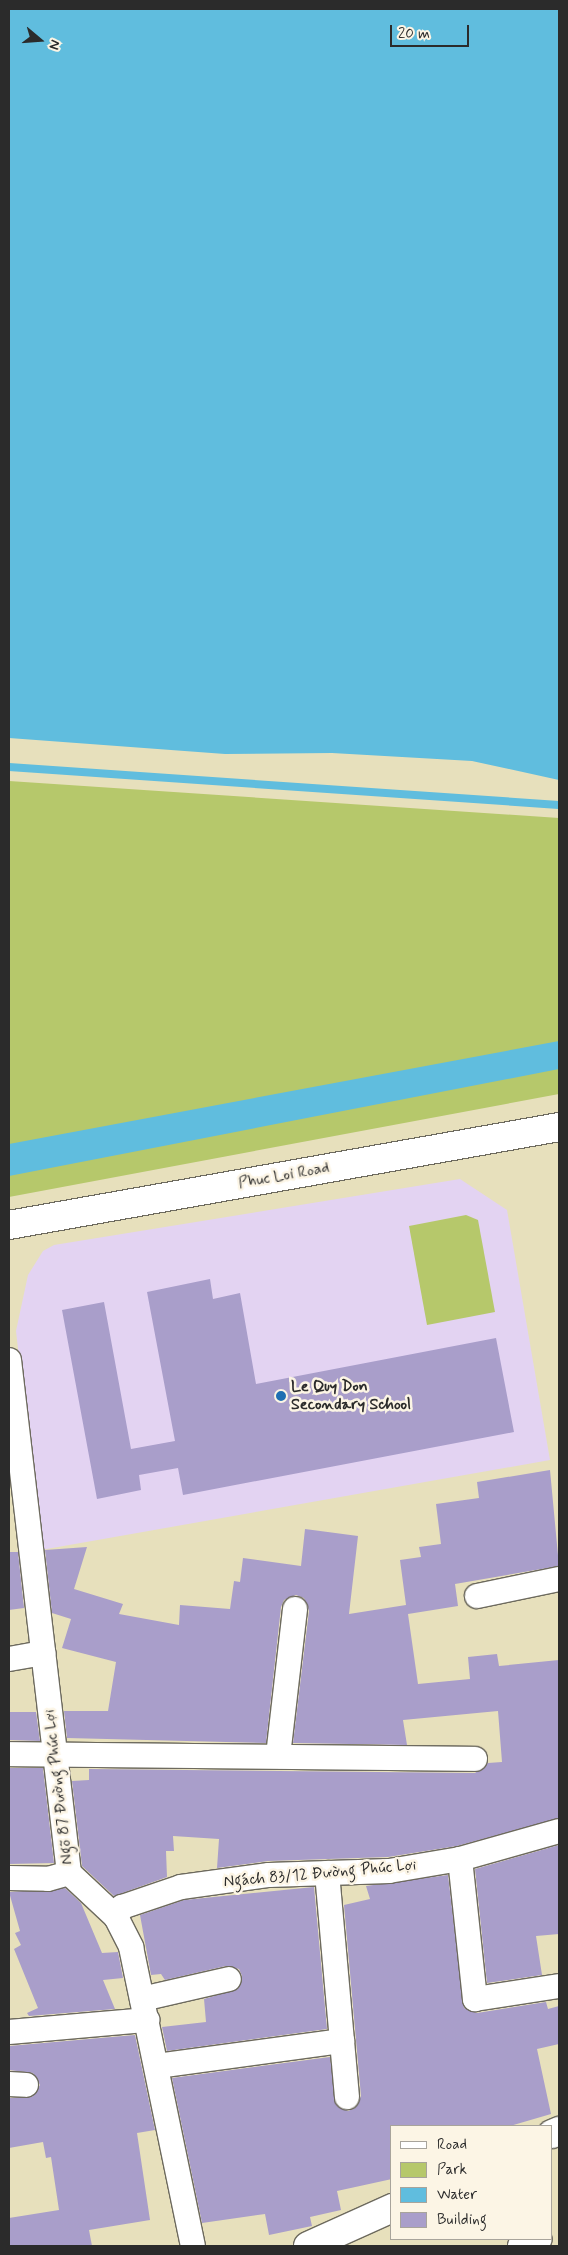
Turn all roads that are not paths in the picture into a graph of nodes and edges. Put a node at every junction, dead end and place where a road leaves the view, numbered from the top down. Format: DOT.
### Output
graph roads {
  1 [pos="559,1127"];
  2 [pos="9,1225"];
  3 [pos="9,1360"];
  4 [pos="559,1579"];
  5 [pos="477,1596"];
  6 [pos="295,1609"];
  7 [pos="43,1653"];
  8 [pos="9,1659"];
  9 [pos="55,1753"];
  10 [pos="9,1754"];
  11 [pos="278,1756"];
  12 [pos="475,1759"];
  13 [pos="559,1831"];
  14 [pos="460,1859"];
  15 [pos="69,1873"];
  16 [pos="327,1873"];
  17 [pos="9,1878"];
  18 [pos="116,1917"];
  19 [pos="229,1979"];
  20 [pos="559,1986"];
  21 [pos="144,2009"];
  22 [pos="9,2032"];
  23 [pos="342,2041"];
  24 [pos="157,2066"];
  25 [pos="347,2097"];
  26 [pos="390,2209"];
  27 [pos="536,2240"];
  28 [pos="193,2246"];
  29 [pos="308,2246"];
  30 [pos="522,2246"];
  1 -- 2 [label="street, Phuc Loi Road"];
  3 -- 7 [label="street, Ngõ 87 Đường Phúc Lợi"];
  4 -- 5 [label="street"];
  6 -- 11 [label="street"];
  7 -- 8 [label="street"];
  7 -- 9 [label="street, Ngõ 87 Đường Phúc Lợi"];
  9 -- 10 [label="street"];
  9 -- 11 [label="street"];
  9 -- 15 [label="street, Ngõ 87 Đường Phúc Lợi"];
  11 -- 12 [label="street"];
  13 -- 14 [label="street, Ngách 83/12 Đường Phúc Lợi"];
  14 -- 16 [label="street, Ngách 83/12 Đường Phúc Lợi"];
  14 -- 20 [label="street"];
  15 -- 17 [label="street"];
  15 -- 18 [label="street, Ngõ 87 Đường Phúc Lợi"];
  16 -- 18 [label="street, Ngách 83/12 Đường Phúc Lợi"];
  16 -- 23 [label="street"];
  18 -- 21 [label="street, Ngõ 87 Đường Phúc Lợi"];
  19 -- 21 [label="street"];
  21 -- 22 [label="street"];
  21 -- 24 [label="street, Ngõ 87 Đường Phúc Lợi"];
  23 -- 24 [label="street"];
  23 -- 25 [label="street"];
  24 -- 28 [label="street, Ngõ 87 Đường Phúc Lợi"];
  26 -- 29 [label="street"];
  27 -- 30 [label="street"];
}
